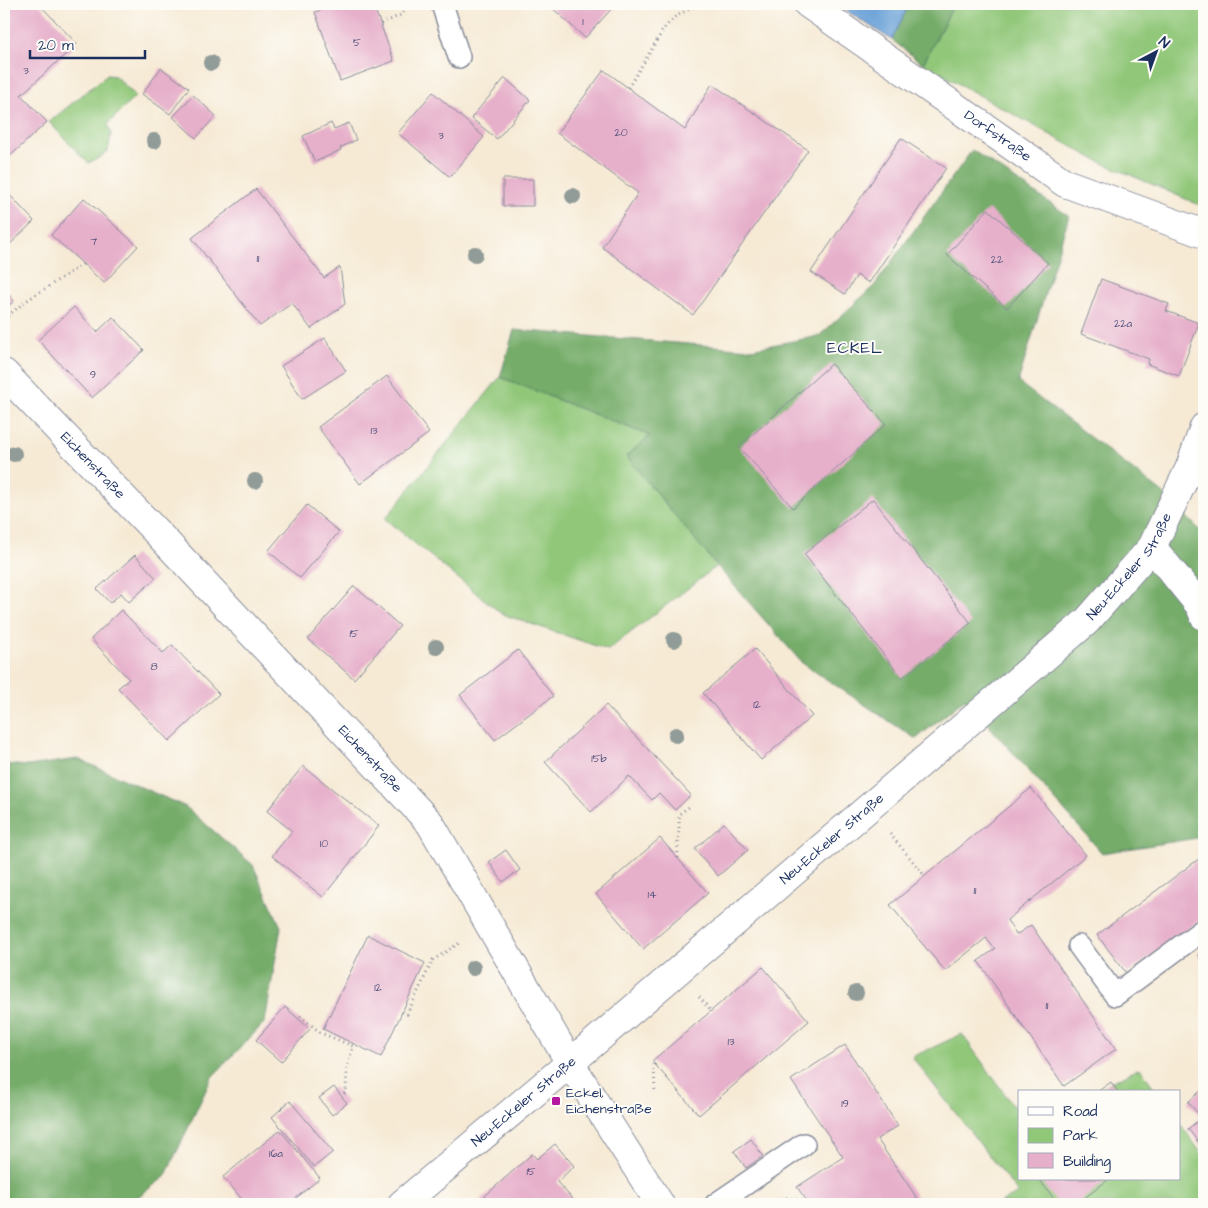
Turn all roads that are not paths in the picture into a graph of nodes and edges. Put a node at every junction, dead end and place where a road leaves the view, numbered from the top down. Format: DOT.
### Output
graph roads {
  1 [pos="442,4"];
  2 [pos="808,4"];
  3 [pos="459,56"];
  4 [pos="1204,234"];
  5 [pos="4,373"];
  6 [pos="1204,427"];
  7 [pos="1152,547"];
  8 [pos="1204,616"];
  9 [pos="1204,929"];
  10 [pos="1079,946"];
  11 [pos="570,1063"];
  12 [pos="804,1144"];
  13 [pos="402,1204"];
  14 [pos="660,1204"];
  15 [pos="716,1204"];
  1 -- 3 [label="lane"];
  2 -- 4 [label="street, Dorfstraße"];
  5 -- 11 [label="street, Eichenstraße"];
  6 -- 7 [label="street, Neu-Eckeler Straße"];
  7 -- 8 [label="street"];
  7 -- 11 [label="street, Neu-Eckeler Straße"];
  9 -- 10 [label="lane"];
  11 -- 13 [label="street, Neu-Eckeler Straße"];
  11 -- 14 [label="street, Eichenstraße"];
  12 -- 15 [label="lane"];
}
